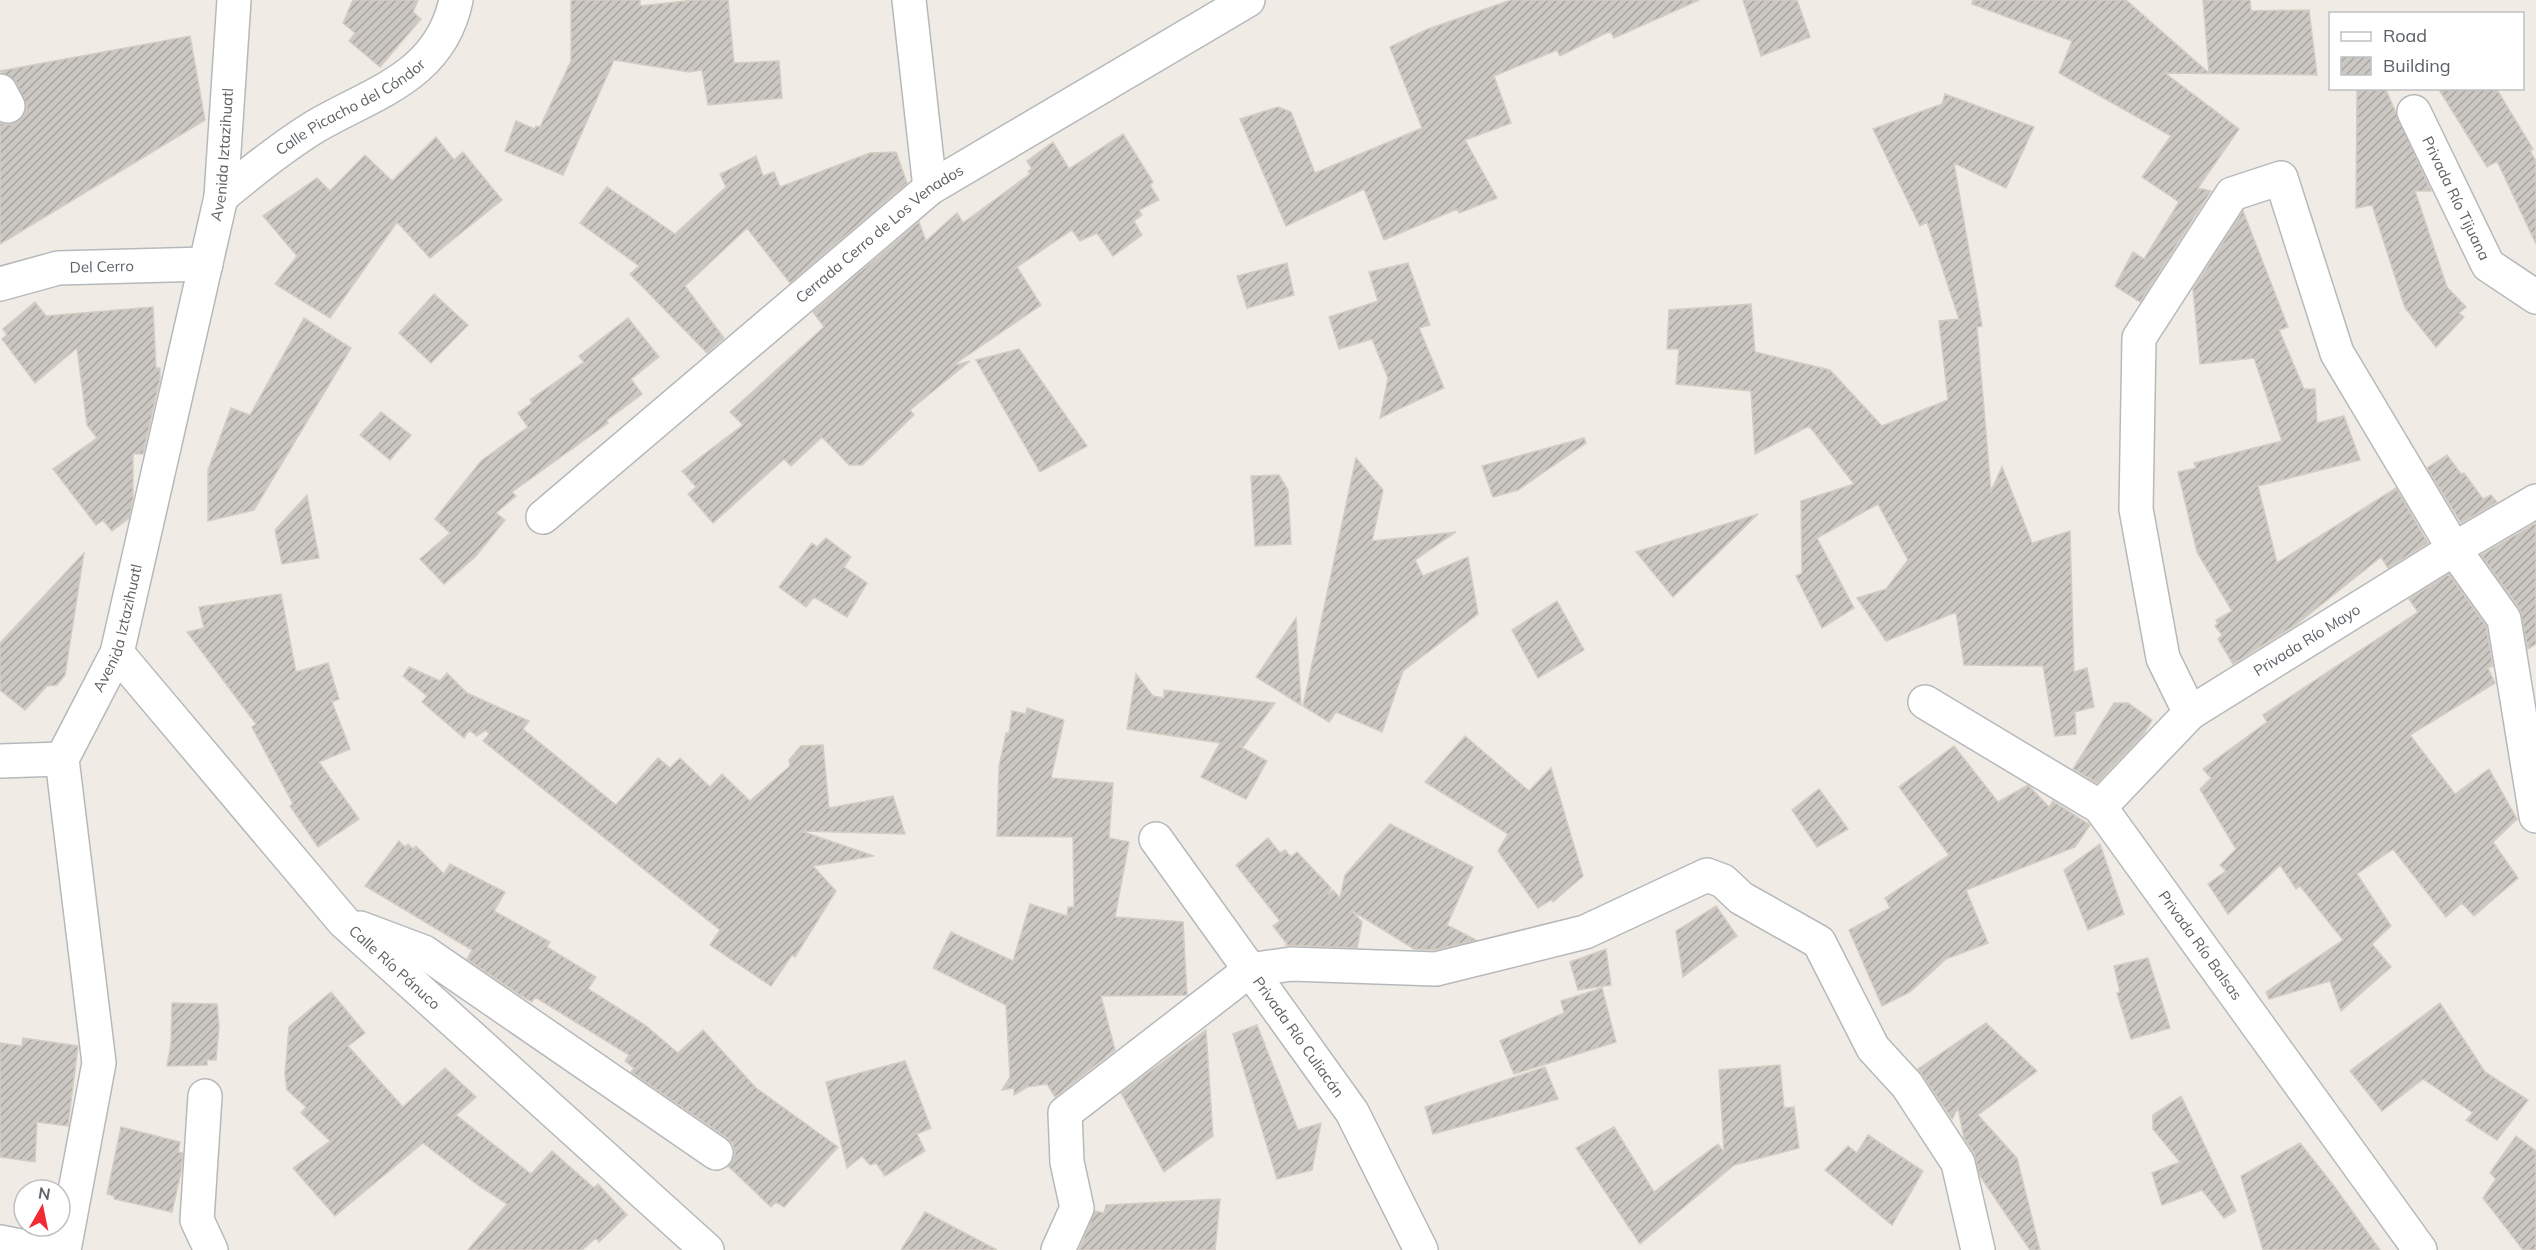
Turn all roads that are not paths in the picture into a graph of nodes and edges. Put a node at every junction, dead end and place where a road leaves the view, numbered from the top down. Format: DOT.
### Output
graph roads {
  1 [pos="234,0"];
  2 [pos="456,0"];
  3 [pos="909,0"];
  4 [pos="1243,1"];
  5 [pos="2414,112"];
  6 [pos="930,188"];
  7 [pos="221,197"];
  8 [pos="206,264"];
  9 [pos="0,284"];
  10 [pos="2536,297"];
  11 [pos="2536,501"];
  12 [pos="543,517"];
  13 [pos="2454,549"];
  14 [pos="117,653"];
  15 [pos="1925,702"];
  16 [pos="2190,713"];
  17 [pos="62,759"];
  18 [pos="0,761"];
  19 [pos="2100,807"];
  20 [pos="2536,816"];
  21 [pos="1156,839"];
  22 [pos="344,922"];
  23 [pos="1250,970"];
  24 [pos="205,1096"];
  25 [pos="716,1153"];
  26 [pos="0,1242"];
  27 [pos="40,1250"];
  28 [pos="64,1250"];
  29 [pos="211,1250"];
  30 [pos="707,1250"];
  31 [pos="1058,1250"];
  32 [pos="1421,1250"];
  33 [pos="1978,1250"];
  34 [pos="2420,1250"];
  1 -- 7 [label="street, Avenida Iztazihuatl"];
  2 -- 7 [label="street, Calle Picacho del Cóndor"];
  3 -- 6 [label="street"];
  4 -- 6 [label="street, Cerrada Cerro de Los Venados"];
  5 -- 10 [label="street, Privada Río Tijuana"];
  6 -- 12 [label="street, Cerrada Cerro de Los Venados"];
  7 -- 8 [label="street, Avenida Iztazihuatl"];
  8 -- 9 [label="street, Del Cerro"];
  8 -- 14 [label="street, Avenida Iztazihuatl"];
  11 -- 13 [label="street, Privada Río Mayo"];
  13 -- 16 [label="street, Privada Río Mayo"];
  13 -- 16 [label="street"];
  13 -- 20 [label="street"];
  14 -- 17 [label="street, Avenida Iztazihuatl"];
  14 -- 22 [label="street, Calle Río Pánuco"];
  15 -- 19 [label="street, Privada Río Balsas"];
  16 -- 19 [label="street, Privada Río Mayo"];
  17 -- 18 [label="street"];
  17 -- 28 [label="street"];
  19 -- 34 [label="street, Privada Río Balsas"];
  21 -- 23 [label="street, Privada Río Culiacán"];
  22 -- 25 [label="street"];
  22 -- 30 [label="street, Calle Río Pánuco"];
  23 -- 31 [label="street"];
  23 -- 32 [label="street, Privada Río Culiacán"];
  23 -- 33 [label="street"];
  24 -- 29 [label="street"];
  26 -- 27 [label="street"];
}
